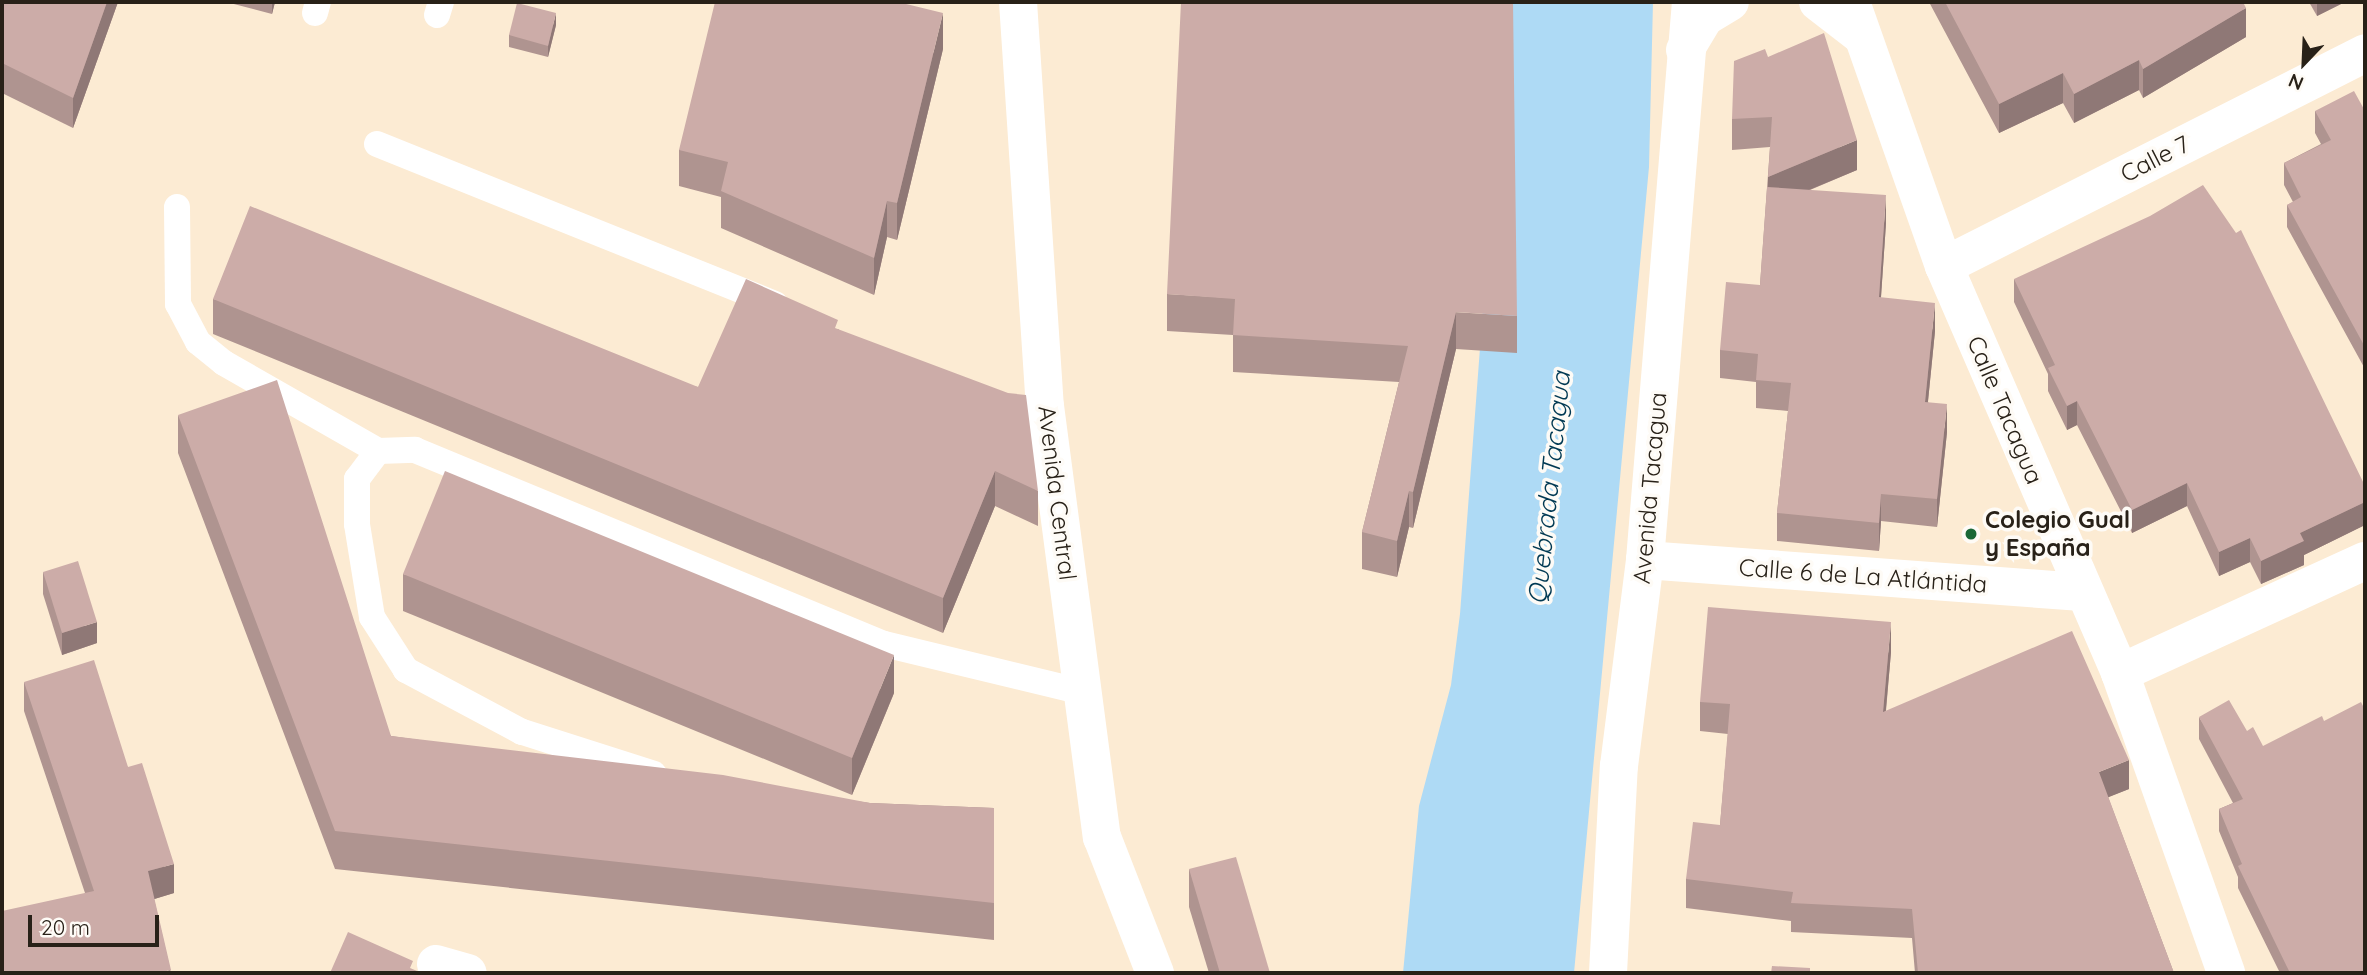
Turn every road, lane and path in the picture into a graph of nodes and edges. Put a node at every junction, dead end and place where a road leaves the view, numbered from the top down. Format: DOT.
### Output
graph roads {
  1 [pos="1018,2"];
  2 [pos="1691,2"];
  3 [pos="1730,2"];
  4 [pos="1818,2"];
  5 [pos="1856,19"];
  6 [pos="1685,50"];
  7 [pos="2365,53"];
  8 [pos="377,144"];
  9 [pos="177,207"];
  10 [pos="1944,266"];
  11 [pos="798,313"];
  12 [pos="378,451"];
  13 [pos="1645,561"];
  14 [pos="2365,561"];
  15 [pos="2082,592"];
  16 [pos="2120,673"];
  17 [pos="1083,692"];
  18 [pos="681,783"];
  19 [pos="1156,973"];
  20 [pos="1608,973"];
  21 [pos="2226,973"];
  1 -- 17 [label="street, Avenida Central"];
  2 -- 6 [label="street, Avenida Tacagua"];
  3 -- 6 [label="street"];
  4 -- 5 [label="street"];
  5 -- 10 [label="street, Calle Tacagua"];
  6 -- 13 [label="street, Avenida Tacagua"];
  7 -- 10 [label="street, Calle 7"];
  8 -- 11 [label="lane"];
  9 -- 12 [label="lane"];
  10 -- 15 [label="street, Calle Tacagua"];
  12 -- 17 [label="lane"];
  12 -- 18 [label="lane"];
  13 -- 15 [label="street, Calle 6 de La Atlántida"];
  13 -- 20 [label="street, Avenida Tacagua"];
  14 -- 16 [label="street"];
  15 -- 16 [label="street, Calle Tacagua"];
  16 -- 21 [label="street, Calle Tacagua"];
  17 -- 19 [label="street, Avenida Central"];
}
